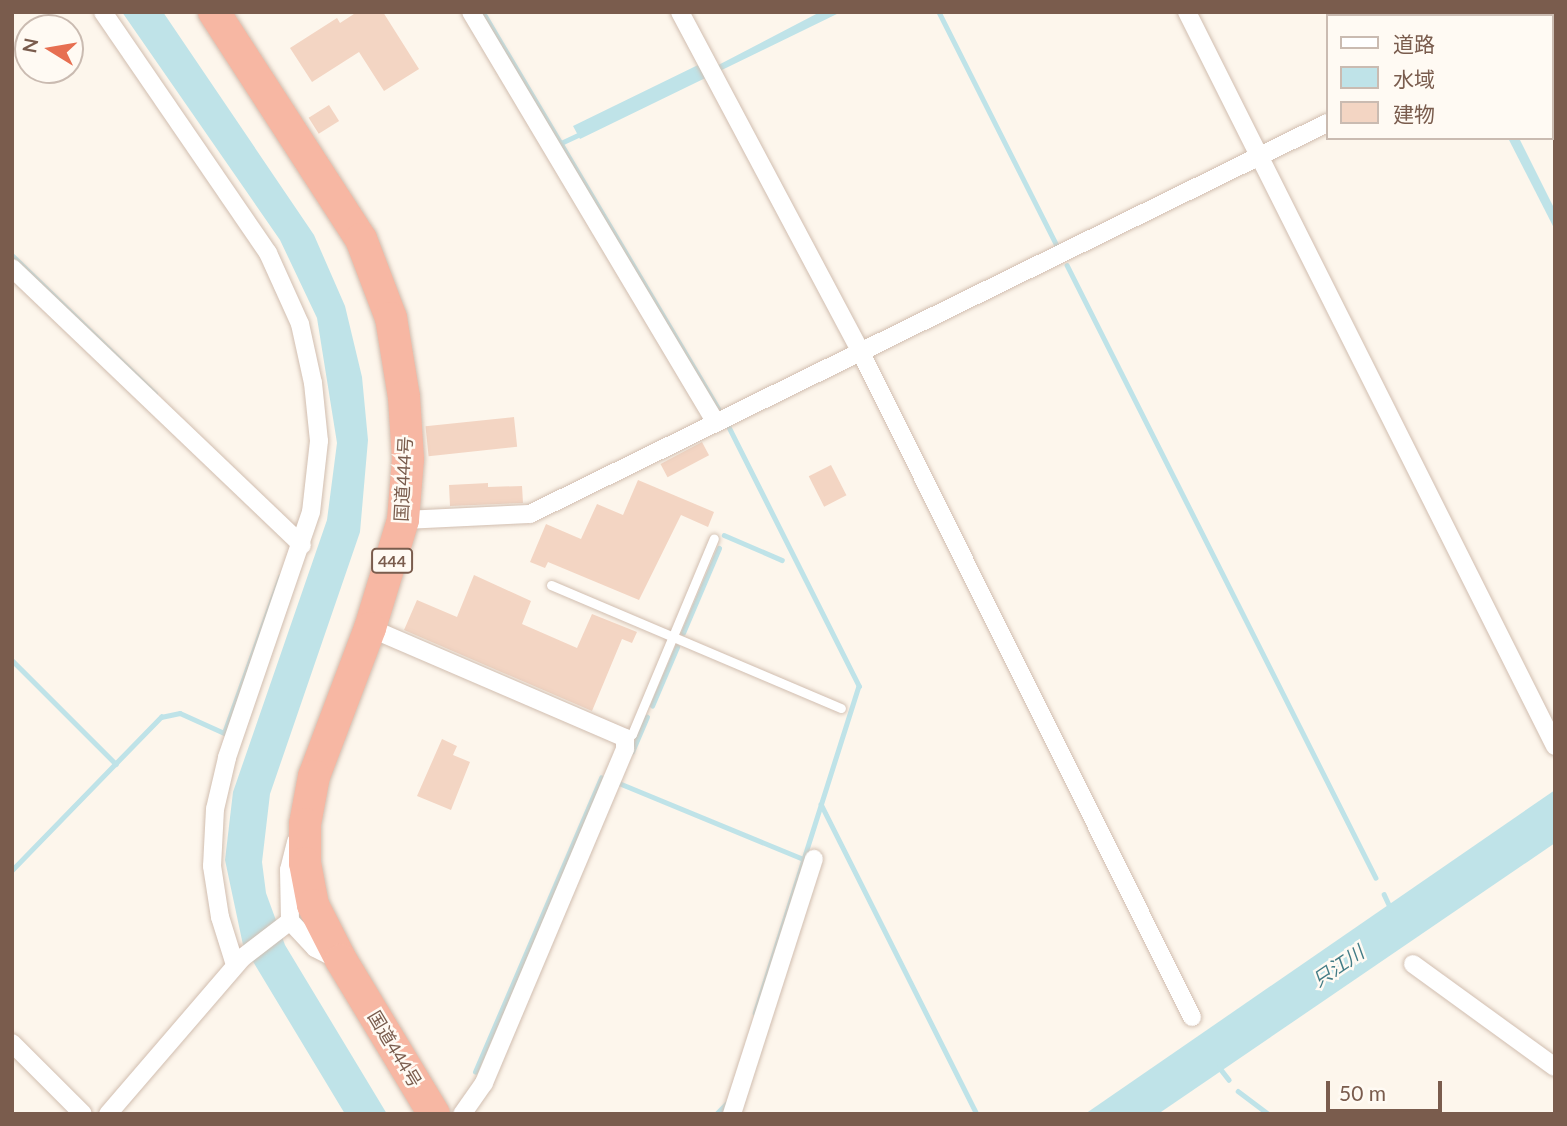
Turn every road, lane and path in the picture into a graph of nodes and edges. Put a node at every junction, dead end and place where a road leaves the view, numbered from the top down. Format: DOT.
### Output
graph roads {
  1 [pos="103,12"];
  2 [pos="214,12"];
  3 [pos="471,12"];
  4 [pos="680,12"];
  5 [pos="1186,12"];
  6 [pos="1326,124"];
  7 [pos="1259,157"];
  8 [pos="12,268"];
  9 [pos="861,353"];
  10 [pos="715,422"];
  11 [pos="403,520"];
  12 [pos="714,538"];
  13 [pos="302,545"];
  14 [pos="551,585"];
  15 [pos="370,628"];
  16 [pos="673,636"];
  17 [pos="841,708"];
  18 [pos="625,738"];
  19 [pos="1555,746"];
  20 [pos="305,824"];
  21 [pos="814,859"];
  22 [pos="288,923"];
  23 [pos="341,960"];
  24 [pos="238,961"];
  25 [pos="1413,964"];
  26 [pos="1192,1017"];
  27 [pos="12,1042"];
  28 [pos="1555,1067"];
  29 [pos="83,1114"];
  30 [pos="108,1114"];
  31 [pos="434,1114"];
  32 [pos="462,1114"];
  33 [pos="732,1114"];
  1 -- 13 [label="street"];
  2 -- 11 [label="highway, 国道444号 / 444"];
  3 -- 10 [label="street"];
  4 -- 9 [label="street"];
  5 -- 7 [label="street"];
  6 -- 7 [label="street"];
  7 -- 9 [label="street"];
  7 -- 19 [label="street"];
  8 -- 13 [label="street"];
  9 -- 10 [label="street"];
  9 -- 26 [label="street"];
  10 -- 11 [label="street"];
  11 -- 15 [label="highway, 国道444号 / 444"];
  12 -- 16 [label="lane"];
  13 -- 24 [label="street"];
  14 -- 16 [label="lane"];
  15 -- 18 [label="street"];
  15 -- 20 [label="highway, 国道444号 / 444"];
  16 -- 17 [label="lane"];
  16 -- 18 [label="lane"];
  18 -- 32 [label="street"];
  20 -- 22 [label="street"];
  20 -- 23 [label="highway, 国道444号 / 444"];
  21 -- 33 [label="street"];
  22 -- 23 [label="street"];
  22 -- 24 [label="street"];
  23 -- 31 [label="highway, 国道444号 / 444"];
  24 -- 30 [label="street"];
  25 -- 28 [label="street"];
  27 -- 29 [label="street"];
}
